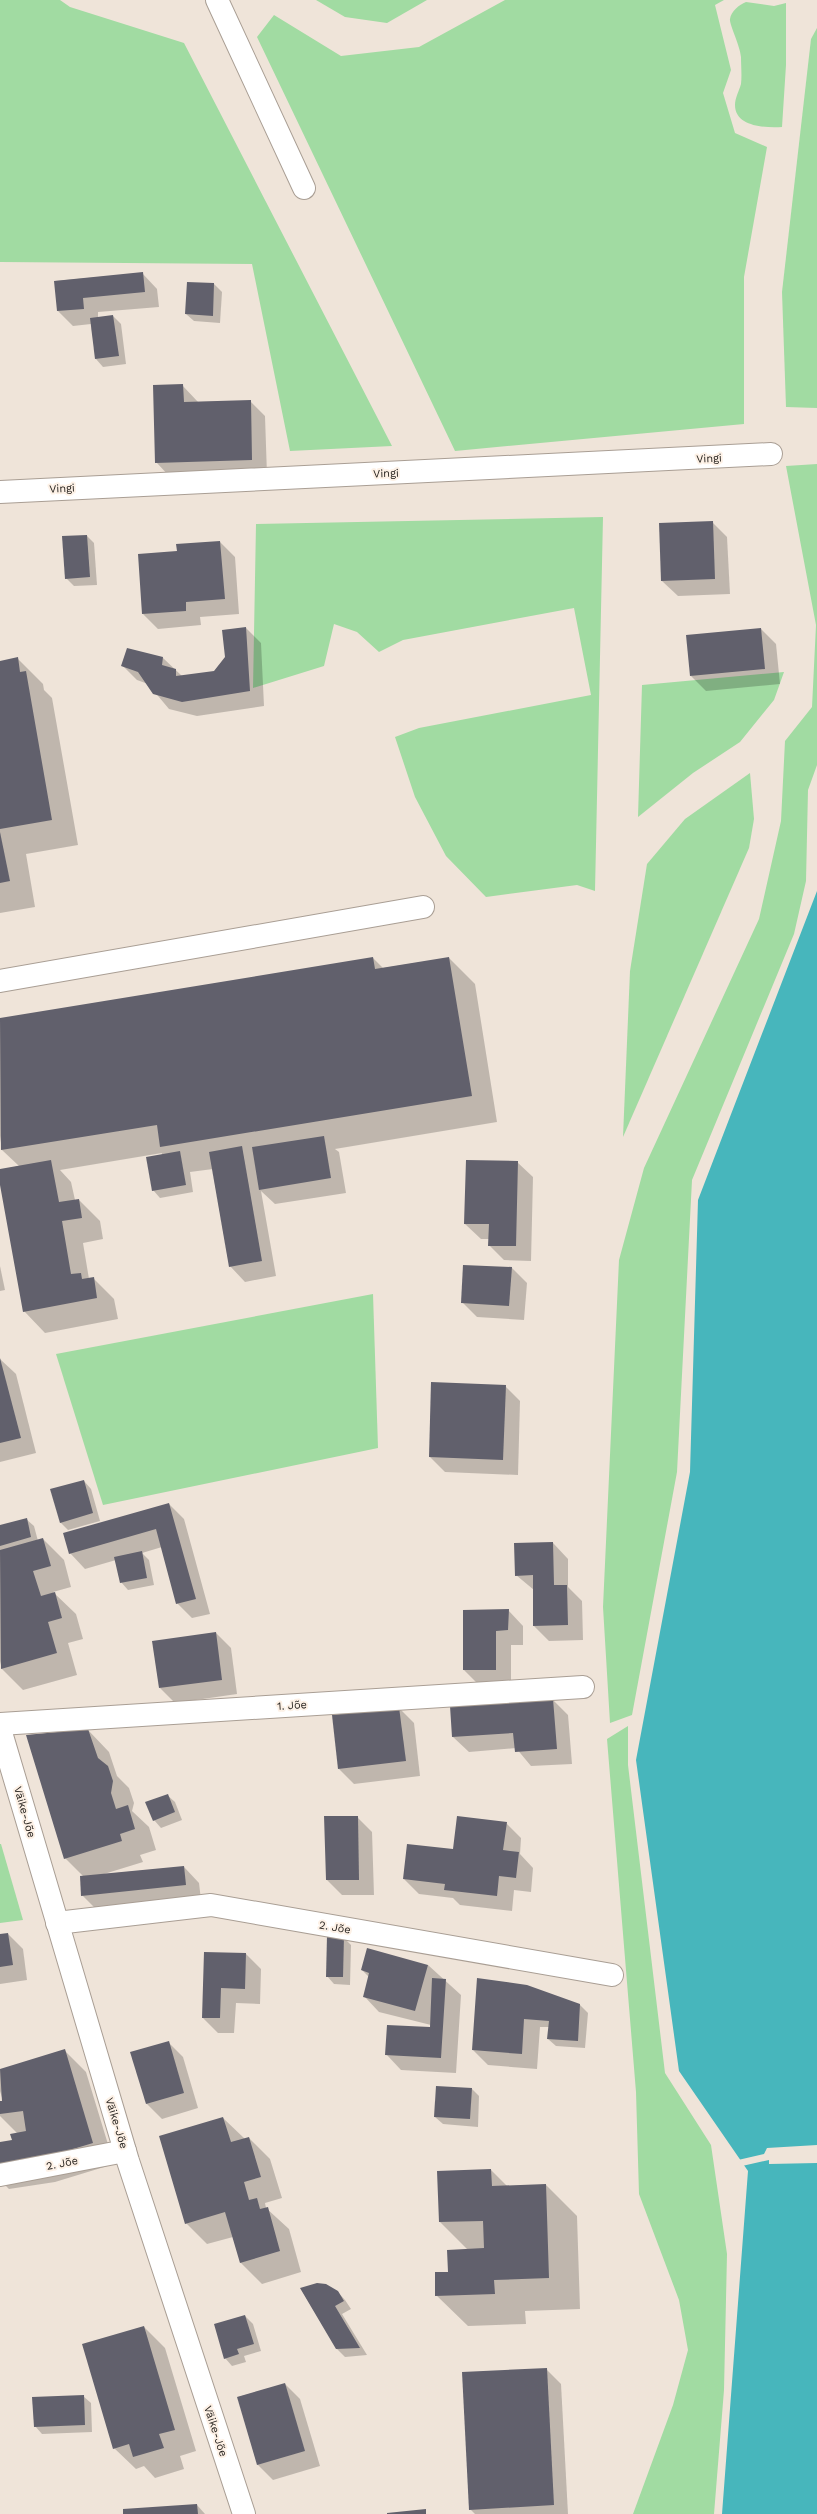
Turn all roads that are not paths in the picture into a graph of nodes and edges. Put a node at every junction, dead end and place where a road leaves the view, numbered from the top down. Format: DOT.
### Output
graph roads {
  1 [pos="217,0"];
  2 [pos="304,188"];
  3 [pos="771,454"];
  4 [pos="0,492"];
  5 [pos="423,907"];
  6 [pos="0,981"];
  7 [pos="583,1687"];
  8 [pos="0,1724"];
  9 [pos="0,1729"];
  10 [pos="58,1923"];
  11 [pos="612,1975"];
  12 [pos="125,2151"];
  13 [pos="0,2175"];
  14 [pos="244,2514"];
  1 -- 2 [label="street"];
  3 -- 4 [label="street, Vingi"];
  5 -- 6 [label="street"];
  7 -- 8 [label="street, 1. Jõe"];
  9 -- 10 [label="street, Väike-Jõe"];
  10 -- 11 [label="street, 2. Jõe"];
  10 -- 12 [label="street, Väike-Jõe"];
  12 -- 13 [label="street, 2. Jõe"];
  12 -- 14 [label="street, Väike-Jõe"];
}
